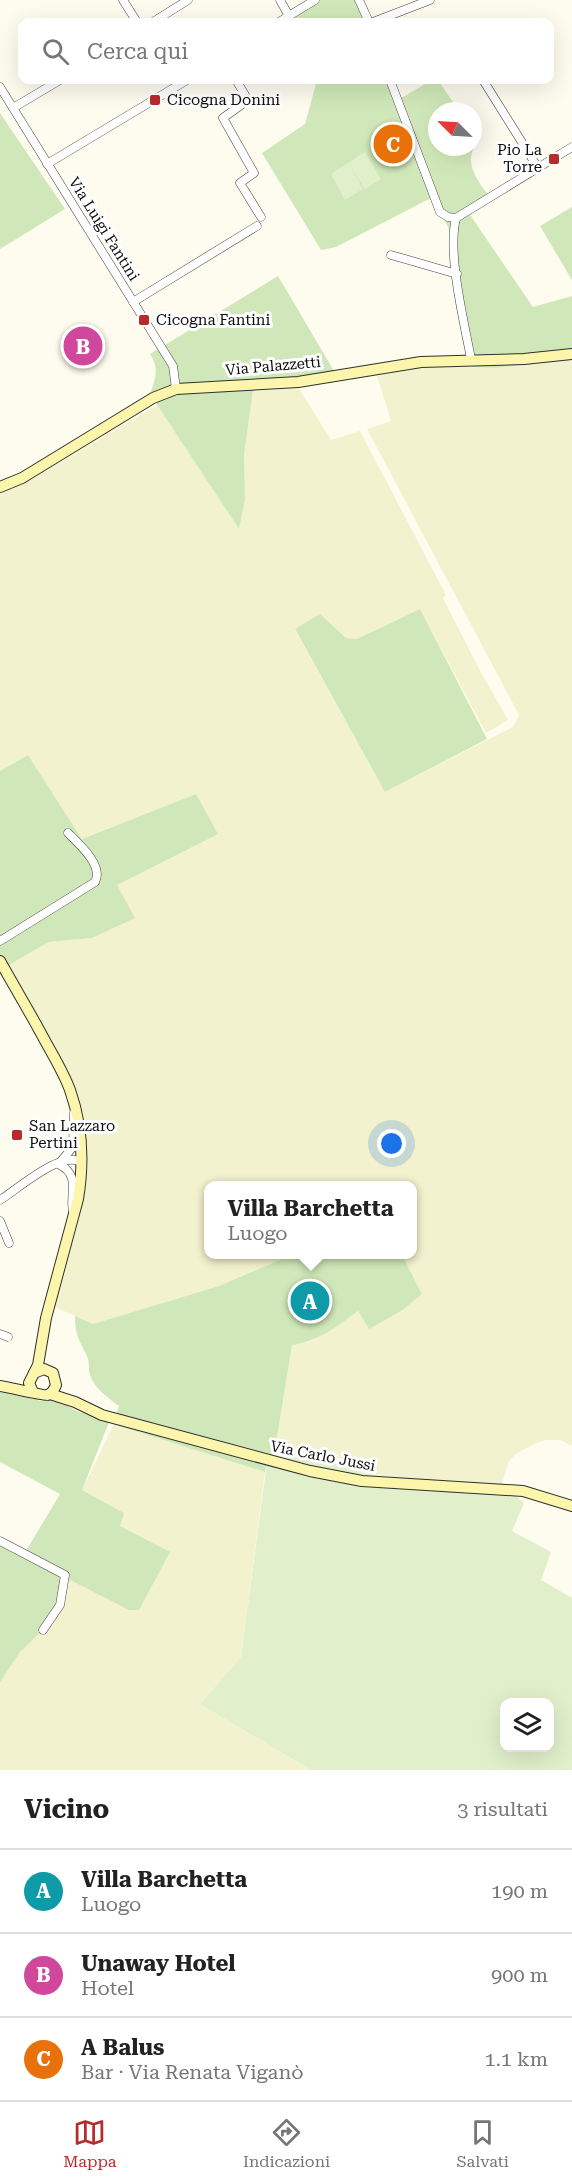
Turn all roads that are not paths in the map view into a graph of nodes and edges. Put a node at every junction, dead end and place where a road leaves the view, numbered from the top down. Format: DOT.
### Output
graph roads {
  1 [pos="123,0"];
  2 [pos="188,0"];
  3 [pos="280,0"];
  4 [pos="315,0"];
  5 [pos="359,0"];
  6 [pos="430,0"];
  7 [pos="290,16"];
  8 [pos="134,18"];
  9 [pos="159,18"];
  10 [pos="286,18"];
  11 [pos="368,18"];
  12 [pos="381,18"];
  13 [pos="53,84"];
  14 [pos="180,84"];
  15 [pos="238,84"];
  16 [pos="392,84"];
  17 [pos="486,84"];
  18 [pos="0,87"];
  19 [pos="14,108"];
  20 [pos="572,147"];
  21 [pos="47,164"];
  22 [pos="538,168"];
  23 [pos="261,217"];
  24 [pos="456,218"];
  25 [pos="257,226"];
  26 [pos="391,255"];
  27 [pos="457,274"];
  28 [pos="133,302"];
  29 [pos="572,354"];
  30 [pos="471,359"];
  31 [pos="176,389"];
  32 [pos="0,487"];
  33 [pos="68,833"];
  34 [pos="0,941"];
  35 [pos="0,961"];
  36 [pos="74,1109"];
  37 [pos="81,1162"];
  38 [pos="61,1163"];
  39 [pos="0,1200"];
  40 [pos="74,1215"];
  41 [pos="0,1221"];
  42 [pos="9,1243"];
  43 [pos="43,1332"];
  44 [pos="32,1374"];
  45 [pos="55,1378"];
  46 [pos="3,1386"];
  47 [pos="33,1392"];
  48 [pos="50,1394"];
  49 [pos="75,1402"];
  50 [pos="572,1506"];
  51 [pos="0,1541"];
  52 [pos="43,1630"];
  1 -- 8 [label="street"];
  2 -- 9 [label="street"];
  3 -- 7 [label="street"];
  4 -- 7 [label="street"];
  5 -- 11 [label="street"];
  6 -- 12 [label="street"];
  7 -- 10 [label="street"];
  13 -- 19 [label="street"];
  14 -- 21 [label="street"];
  15 -- 23 [label="street"];
  16 -- 24 [label="street"];
  17 -- 22 [label="street"];
  18 -- 19 [label="street, Via Luigi Fantini"];
  19 -- 21 [label="street, Via Luigi Fantini"];
  20 -- 22 [label="street"];
  21 -- 28 [label="street, Via Luigi Fantini"];
  22 -- 24 [label="street"];
  24 -- 27 [label="street"];
  25 -- 28 [label="street"];
  26 -- 27 [label="street"];
  27 -- 30 [label="street"];
  28 -- 31 [label="street, Via Luigi Fantini"];
  29 -- 30 [label="street, Via Palazzetti"];
  30 -- 31 [label="street, Via Palazzetti"];
  31 -- 32 [label="street, Via Palazzetti"];
  33 -- 34 [label="street"];
  35 -- 36 [label="street"];
  36 -- 37 [label="street"];
  36 -- 38 [label="street"];
  37 -- 38 [label="street"];
  37 -- 40 [label="street"];
  38 -- 39 [label="street"];
  38 -- 40 [label="street"];
  40 -- 43 [label="street"];
  41 -- 42 [label="street"];
  43 -- 44 [label="street"];
  43 -- 45 [label="street"];
  44 -- 45 [label="street"];
  44 -- 46 [label="street"];
  44 -- 47 [label="street"];
  45 -- 48 [label="street"];
  45 -- 49 [label="street, Via Carlo Jussi"];
  46 -- 47 [label="street"];
  47 -- 48 [label="street"];
  48 -- 49 [label="street, Via Carlo Jussi"];
  49 -- 50 [label="street, Via Carlo Jussi"];
  51 -- 52 [label="street"];
}
